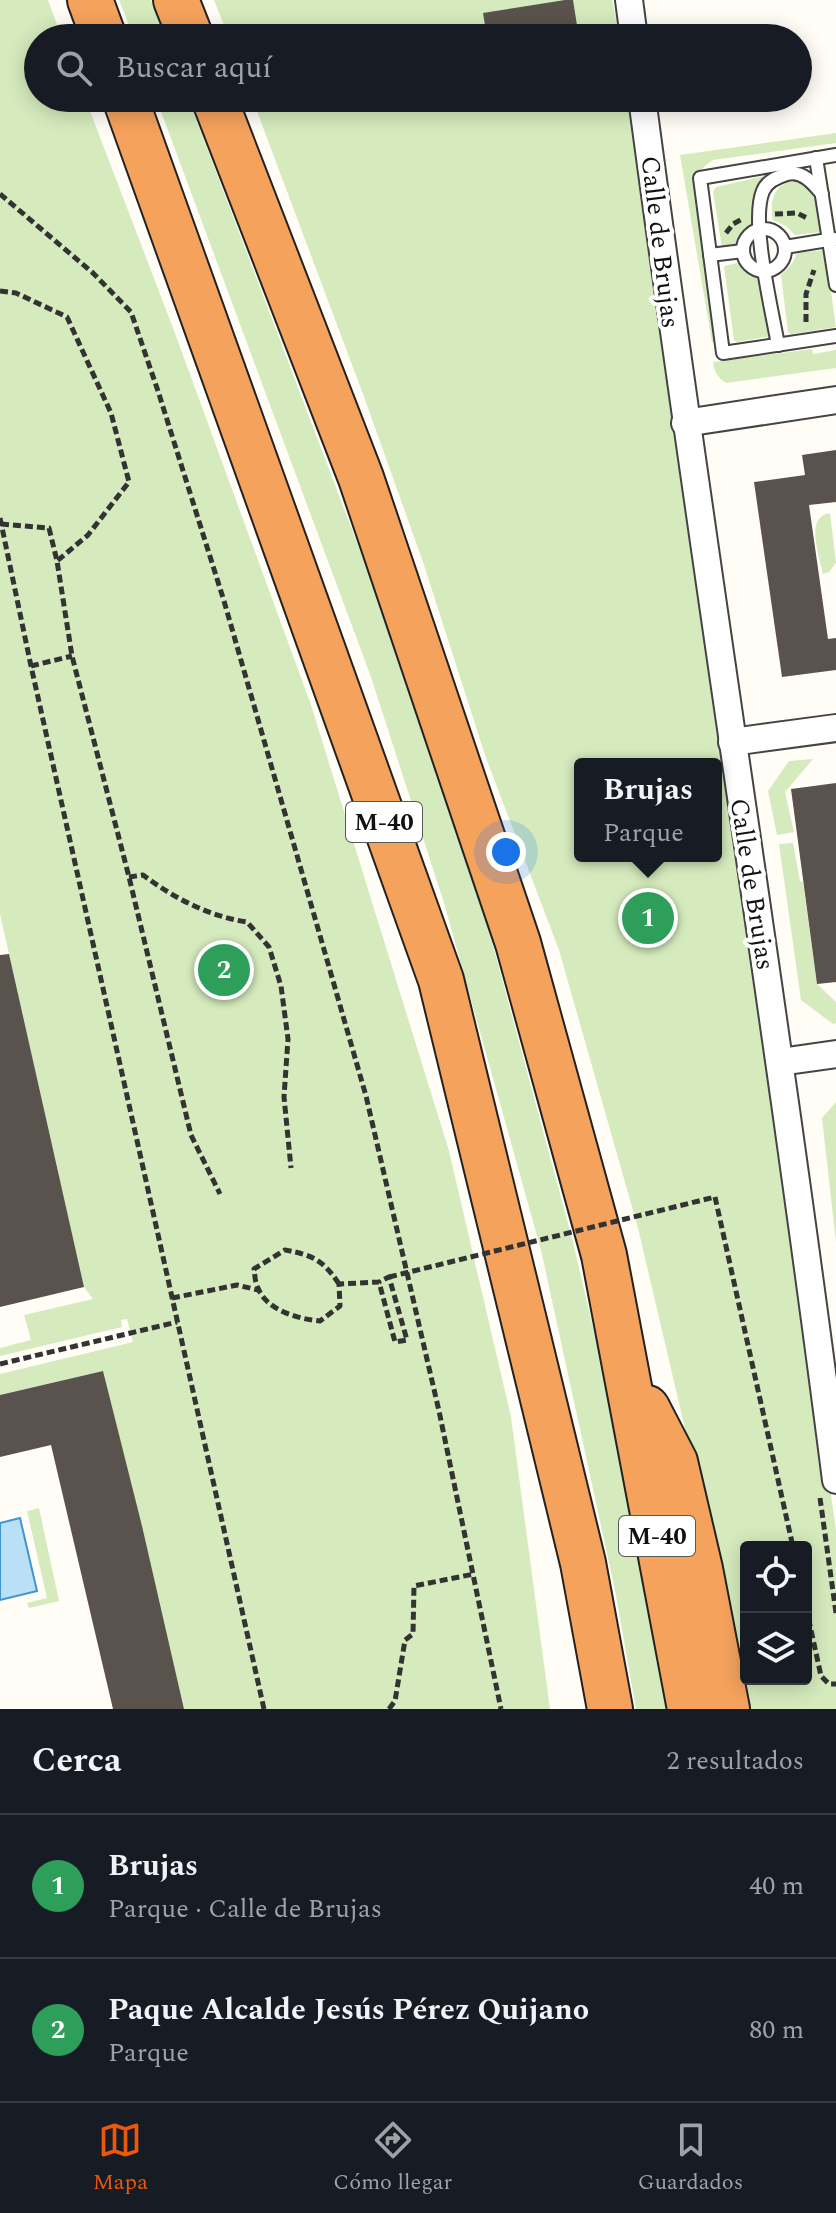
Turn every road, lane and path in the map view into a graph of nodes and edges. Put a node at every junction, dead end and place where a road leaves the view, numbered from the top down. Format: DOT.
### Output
graph roads {
  1 [pos="90,0"];
  2 [pos="176,0"];
  3 [pos="629,0"];
  4 [pos="99,24"];
  5 [pos="185,24"];
  6 [pos="632,24"];
  7 [pos="130,112"];
  8 [pos="219,112"];
  9 [pos="644,112"];
  10 [pos="836,155"];
  11 [pos="816,158"];
  12 [pos="0,194"];
  13 [pos="822,194"];
  14 [pos="759,229"];
  15 [pos="832,240"];
  16 [pos="785,247"];
  17 [pos="743,251"];
  18 [pos="710,255"];
  19 [pos="832,261"];
  20 [pos="766,271"];
  21 [pos="836,285"];
  22 [pos="0,291"];
  23 [pos="836,336"];
  24 [pos="809,340"];
  25 [pos="778,345"];
  26 [pos="836,400"];
  27 [pos="685,423"];
  28 [pos="1,521"];
  29 [pos="57,561"];
  30 [pos="72,656"];
  31 [pos="31,666"];
  32 [pos="836,728"];
  33 [pos="732,742"];
  34 [pos="129,877"];
  35 [pos="836,1054"];
  36 [pos="780,1062"];
  37 [pos="291,1168"];
  38 [pos="220,1194"];
  39 [pos="389,1277"];
  40 [pos="379,1282"];
  41 [pos="339,1284"];
  42 [pos="258,1290"];
  43 [pos="172,1298"];
  44 [pos="177,1322"];
  45 [pos="624,1363"];
  46 [pos="0,1364"];
  47 [pos="829,1373"];
  48 [pos="836,1480"];
  49 [pos="792,1541"];
  50 [pos="474,1574"];
  51 [pos="807,1613"];
  52 [pos="836,1684"];
  53 [pos="264,1709"];
  54 [pos="389,1709"];
  55 [pos="501,1709"];
  56 [pos="610,1709"];
  57 [pos="690,1709"];
  58 [pos="727,1709"];
  1 -- 4 [label="highway"];
  2 -- 5 [label="highway"];
  3 -- 6 [label="street"];
  7 -- 56 [label="highway, M-40"];
  8 -- 45 [label="highway, M-40"];
  9 -- 27 [label="street, Calle de Brujas"];
  10 -- 11 [label="lane"];
  11 -- 13 [label="lane"];
  11 -- 18 [label="lane"];
  12 -- 50 [label="path"];
  13 -- 14 [label="lane"];
  13 -- 15 [label="lane"];
  14 -- 16 [label="lane"];
  14 -- 17 [label="lane"];
  14 -- 20 [label="lane"];
  15 -- 16 [label="lane"];
  15 -- 19 [label="lane"];
  16 -- 20 [label="lane"];
  17 -- 18 [label="lane"];
  17 -- 20 [label="lane"];
  18 -- 25 [label="lane"];
  19 -- 21 [label="lane"];
  19 -- 24 [label="path"];
  20 -- 25 [label="lane"];
  22 -- 29 [label="path"];
  23 -- 24 [label="lane"];
  24 -- 25 [label="lane"];
  26 -- 27 [label="street"];
  27 -- 33 [label="street, Calle de Brujas"];
  28 -- 29 [label="path"];
  28 -- 31 [label="path"];
  29 -- 30 [label="path"];
  30 -- 31 [label="path"];
  30 -- 34 [label="path"];
  31 -- 43 [label="path"];
  32 -- 33 [label="street"];
  33 -- 36 [label="street, Calle de Brujas"];
  34 -- 37 [label="path"];
  34 -- 38 [label="path"];
  35 -- 36 [label="street"];
  36 -- 47 [label="street, Calle de Brujas"];
  39 -- 40 [label="path"];
  39 -- 40 [label="path"];
  39 -- 49 [label="path, bridge"];
  40 -- 41 [label="path"];
  41 -- 42 [label="path"];
  41 -- 42 [label="path"];
  42 -- 43 [label="path"];
  43 -- 44 [label="path"];
  44 -- 46 [label="path"];
  44 -- 53 [label="path"];
  45 -- 57 [label="highway, M-40"];
  45 -- 58 [label="highway"];
  47 -- 48 [label="street, Calle de Brujas"];
  50 -- 54 [label="path"];
  50 -- 55 [label="path"];
  51 -- 52 [label="path"];
}
